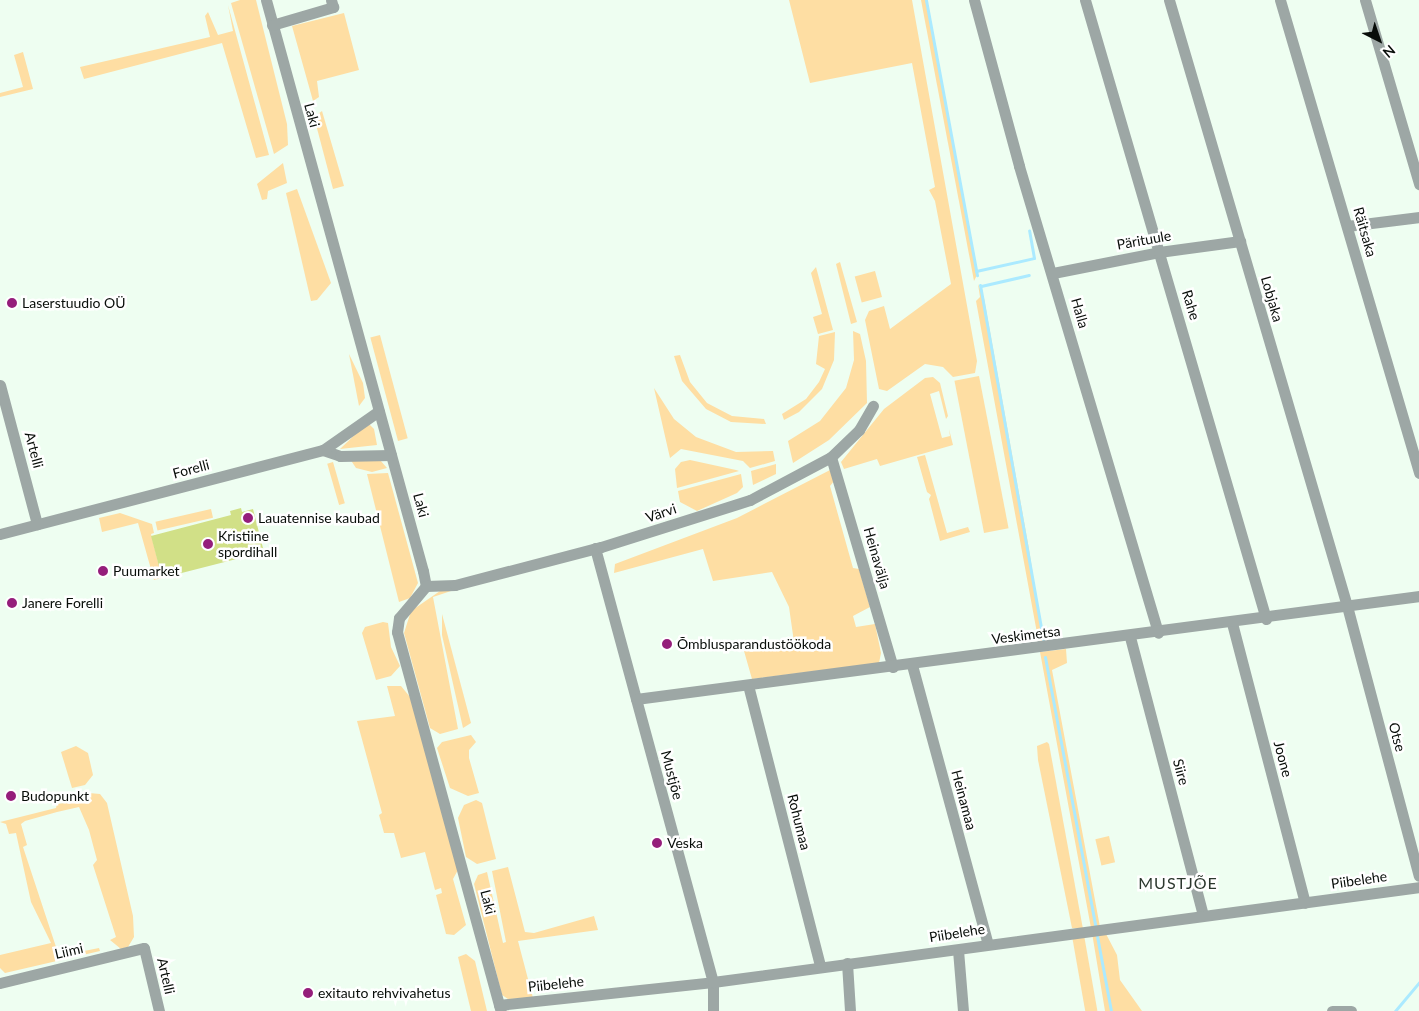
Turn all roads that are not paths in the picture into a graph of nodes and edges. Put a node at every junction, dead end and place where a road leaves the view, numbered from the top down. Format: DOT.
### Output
graph roads {
  1 [pos="266,0"];
  2 [pos="332,0"];
  3 [pos="974,0"];
  4 [pos="1085,0"];
  5 [pos="1169,0"];
  6 [pos="1280,0"];
  7 [pos="1365,0"];
  8 [pos="272,25"];
  9 [pos="1419,184"];
  10 [pos="1419,216"];
  11 [pos="1348,226"];
  12 [pos="1240,241"];
  13 [pos="1159,252"];
  14 [pos="1053,273"];
  15 [pos="0,385"];
  16 [pos="873,406"];
  17 [pos="378,411"];
  18 [pos="323,450"];
  19 [pos="391,455"];
  20 [pos="831,457"];
  21 [pos="1419,473"];
  22 [pos="37,524"];
  23 [pos="0,534"];
  24 [pos="594,548"];
  25 [pos="426,586"];
  26 [pos="1419,596"];
  27 [pos="1347,606"];
  28 [pos="1266,619"];
  29 [pos="1232,623"];
  30 [pos="1158,633"];
  31 [pos="1130,637"];
  32 [pos="912,664"];
  33 [pos="893,667"];
  34 [pos="748,685"];
  35 [pos="636,699"];
  36 [pos="1419,876"];
  37 [pos="1419,887"];
  38 [pos="1305,903"];
  39 [pos="1203,916"];
  40 [pos="988,944"];
  41 [pos="144,948"];
  42 [pos="958,950"];
  43 [pos="847,963"];
  44 [pos="820,966"];
  45 [pos="713,982"];
  46 [pos="0,983"];
  47 [pos="500,1008"];
  48 [pos="159,1011"];
  49 [pos="713,1011"];
  50 [pos="850,1011"];
  51 [pos="963,1011"];
  52 [pos="1332,1011"];
  53 [pos="1351,1011"];
  1 -- 8 [label="street, Laki"];
  2 -- 8 [label="street"];
  3 -- 14 [label="street, Halla"];
  4 -- 13 [label="street, Rahe"];
  5 -- 12 [label="street, Lobjaka"];
  6 -- 11 [label="street, Räitsaka"];
  7 -- 9 [label="street"];
  8 -- 17 [label="street, Laki"];
  10 -- 11 [label="street"];
  11 -- 21 [label="street, Räitsaka"];
  12 -- 13 [label="street, Pärituule"];
  12 -- 27 [label="street, Lobjaka"];
  13 -- 14 [label="street, Pärituule"];
  13 -- 28 [label="street, Rahe"];
  14 -- 30 [label="street, Halla"];
  15 -- 22 [label="street, Artelli"];
  16 -- 20 [label="street, Värvi"];
  17 -- 18 [label="street, Forelli"];
  17 -- 19 [label="street, Laki"];
  18 -- 19 [label="street"];
  18 -- 22 [label="street, Forelli"];
  19 -- 25 [label="street, Laki"];
  20 -- 24 [label="street, Värvi"];
  20 -- 33 [label="street, Heinavälja"];
  22 -- 23 [label="street, Forelli"];
  24 -- 25 [label="street, Värvi"];
  24 -- 35 [label="street, Mustjõe"];
  25 -- 47 [label="street, Laki"];
  26 -- 27 [label="street, Veskimetsa"];
  27 -- 28 [label="street, Veskimetsa"];
  27 -- 36 [label="street, Otse"];
  28 -- 29 [label="street, Veskimetsa"];
  29 -- 30 [label="street, Veskimetsa"];
  29 -- 38 [label="street, Joone"];
  30 -- 31 [label="street, Veskimetsa"];
  31 -- 32 [label="street, Veskimetsa"];
  31 -- 39 [label="street, Siire"];
  32 -- 33 [label="street, Veskimetsa"];
  32 -- 40 [label="street, Heinamaa"];
  33 -- 34 [label="street, Veskimetsa"];
  34 -- 35 [label="street, Veskimetsa"];
  34 -- 44 [label="street, Rohumaa"];
  35 -- 45 [label="street, Mustjõe"];
  37 -- 38 [label="street, Piibelehe"];
  38 -- 39 [label="street, Piibelehe"];
  39 -- 40 [label="street, Piibelehe"];
  40 -- 42 [label="street, Piibelehe"];
  41 -- 46 [label="street, Liimi"];
  41 -- 48 [label="street, Artelli"];
  42 -- 43 [label="street, Piibelehe"];
  42 -- 51 [label="street"];
  43 -- 44 [label="street, Piibelehe"];
  43 -- 50 [label="street"];
  44 -- 45 [label="street, Piibelehe"];
  45 -- 47 [label="street, Piibelehe"];
  45 -- 49 [label="street, Mustjõe"];
  52 -- 53 [label="street"];
}
